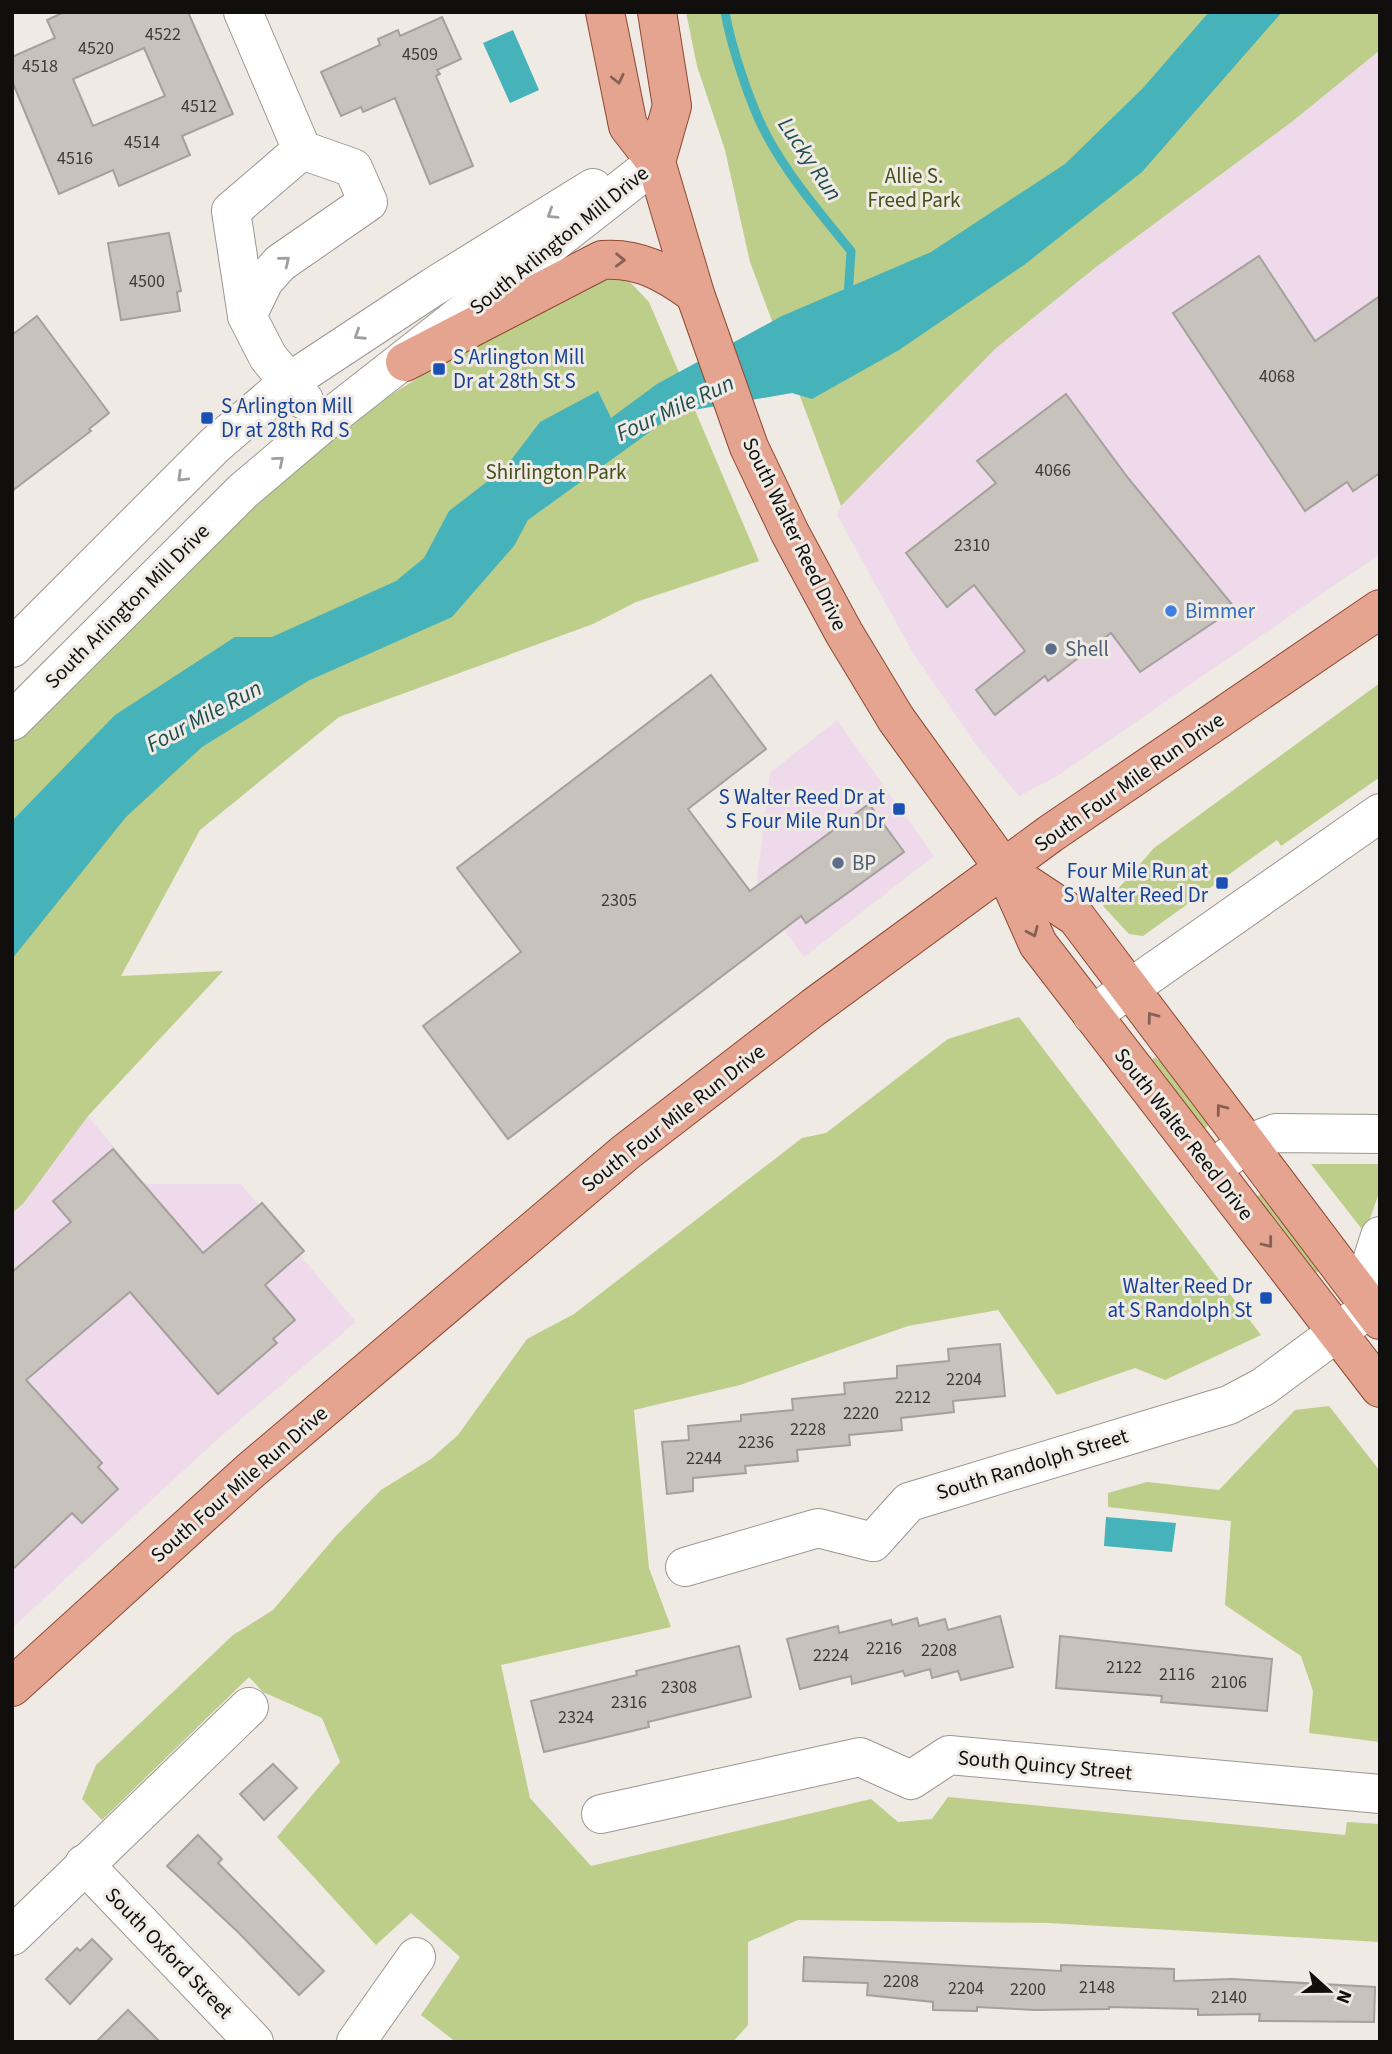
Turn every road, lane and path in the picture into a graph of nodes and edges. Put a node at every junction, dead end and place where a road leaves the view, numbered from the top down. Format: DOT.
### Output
graph roads {
  1 [pos="243,12"];
  2 [pos="605,12"];
  3 [pos="657,12"];
  4 [pos="302,150"];
  5 [pos="656,162"];
  6 [pos="691,288"];
  7 [pos="247,316"];
  8 [pos="405,362"];
  9 [pos="289,382"];
  10 [pos="323,423"];
  11 [pos="1380,609"];
  12 [pos="12,648"];
  13 [pos="12,720"];
  14 [pos="1380,813"];
  15 [pos="1005,870"];
  16 [pos="1130,987"];
  17 [pos="1092,1014"];
  18 [pos="1380,1134"];
  19 [pos="1247,1144"];
  20 [pos="1211,1169"];
  21 [pos="1380,1236"];
  22 [pos="1375,1314"];
  23 [pos="1337,1333"];
  24 [pos="1380,1388"];
  25 [pos="685,1567"];
  26 [pos="12,1687"];
  27 [pos="249,1707"];
  28 [pos="1380,1794"];
  29 [pos="601,1814"];
  30 [pos="84,1864"];
  31 [pos="12,1936"];
  32 [pos="416,1957"];
  33 [pos="254,2042"];
  34 [pos="356,2042"];
  1 -- 4 [label="street"];
  2 -- 5 [label="main road, South Walter Reed Drive, one-way"];
  3 -- 5 [label="main road"];
  4 -- 7 [label="street"];
  7 -- 4 [label="street, one-way"];
  5 -- 6 [label="main road, South Walter Reed Drive"];
  5 -- 8 [label="street, South Arlington Mill Drive"];
  5 -- 9 [label="street, South Arlington Mill Drive, one-way"];
  8 -- 6 [label="main road, one-way"];
  6 -- 15 [label="main road, South Walter Reed Drive"];
  7 -- 9 [label="street"];
  8 -- 10 [label="street, South Arlington Mill Drive"];
  9 -- 10 [label="street"];
  9 -- 12 [label="street, South Arlington Mill Drive, one-way"];
  13 -- 10 [label="street, South Arlington Mill Drive, one-way"];
  11 -- 15 [label="main road, South Four Mile Run Drive"];
  14 -- 16 [label="street"];
  15 -- 16 [label="main road, South Walter Reed Drive"];
  15 -- 17 [label="main road, South Walter Reed Drive, one-way"];
  15 -- 26 [label="main road, South Four Mile Run Drive"];
  16 -- 17 [label="street"];
  19 -- 16 [label="main road, South Walter Reed Drive, one-way"];
  17 -- 20 [label="main road, South Walter Reed Drive"];
  18 -- 19 [label="street"];
  19 -- 20 [label="street"];
  19 -- 22 [label="main road, South Walter Reed Drive"];
  20 -- 23 [label="main road, South Walter Reed Drive, one-way"];
  21 -- 22 [label="street"];
  22 -- 23 [label="street, South Randolph Street"];
  23 -- 24 [label="main road, South Walter Reed Drive"];
  23 -- 25 [label="street, South Randolph Street"];
  27 -- 30 [label="street"];
  28 -- 29 [label="street, South Quincy Street"];
  30 -- 31 [label="street"];
  30 -- 33 [label="street, South Oxford Street"];
  32 -- 34 [label="street"];
}
